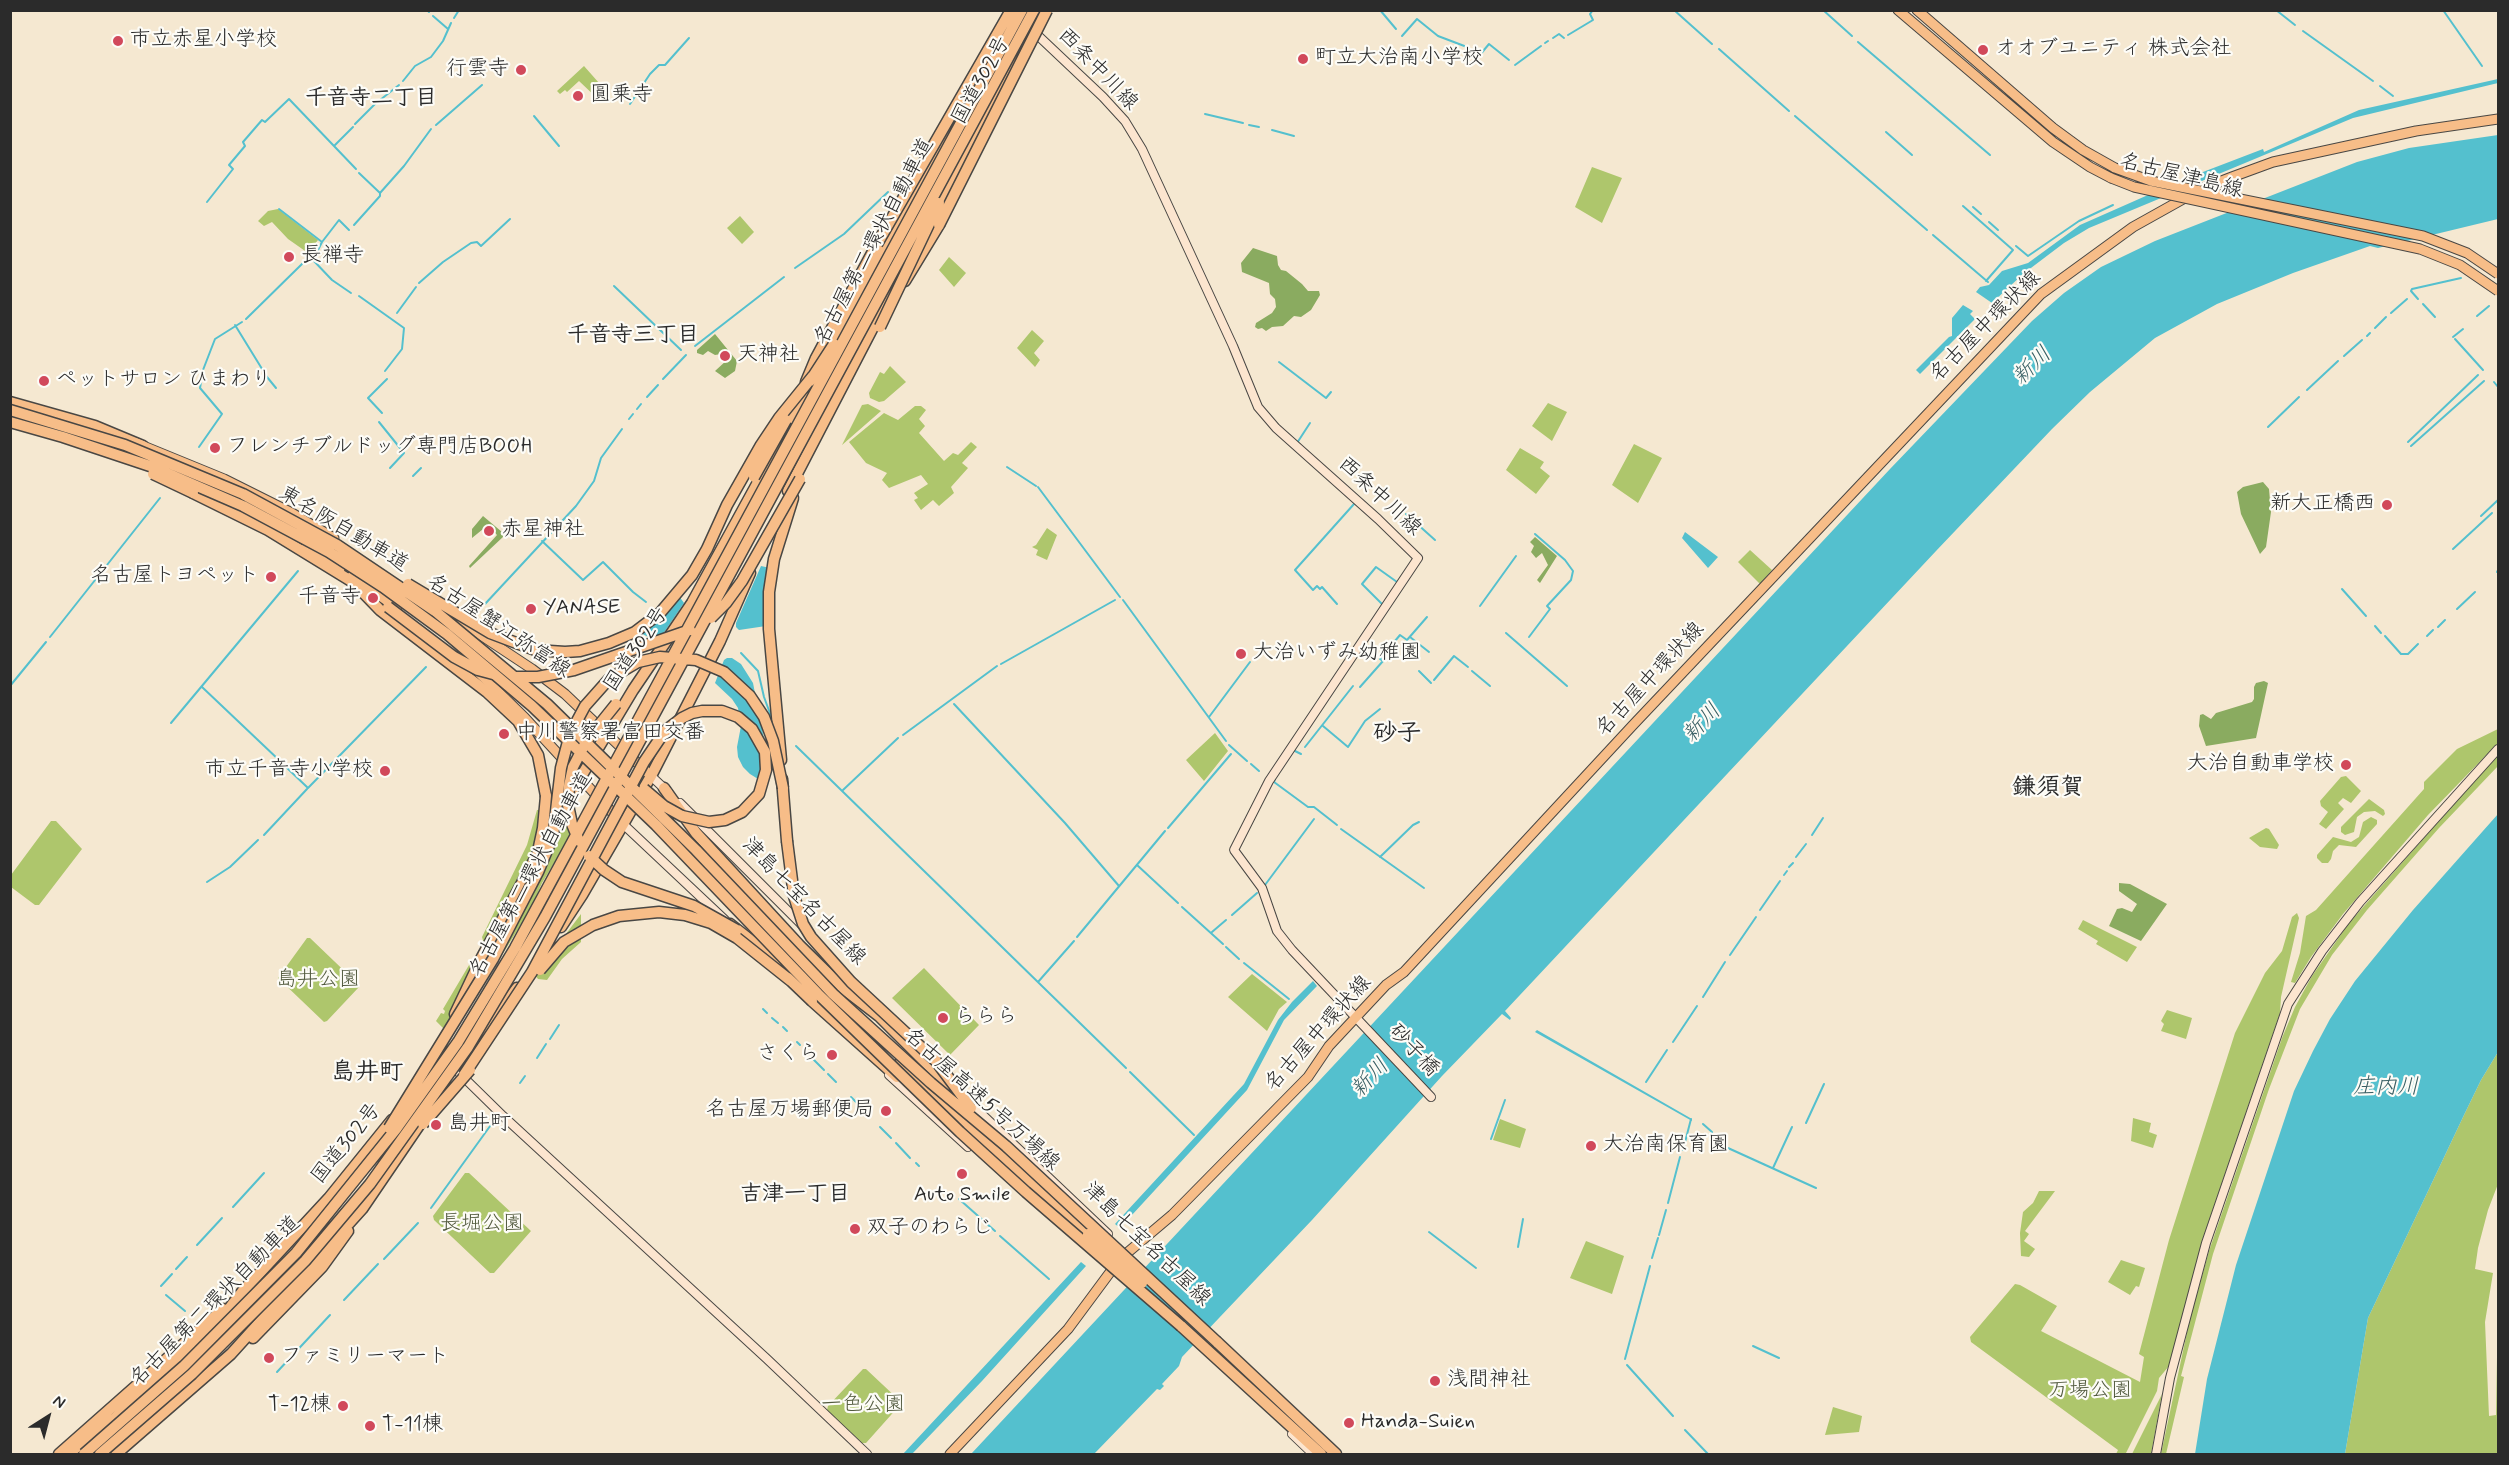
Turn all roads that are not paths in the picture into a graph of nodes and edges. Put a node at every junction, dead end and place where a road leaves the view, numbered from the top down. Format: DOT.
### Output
graph roads {
  1 [pos="1035,10"];
  2 [pos="1042,10"];
  3 [pos="1047,10"];
  4 [pos="1898,10"];
  5 [pos="1917,10"];
  6 [pos="1015,11"];
  7 [pos="1032,29"];
  8 [pos="2499,118"];
  9 [pos="973,126"];
  10 [pos="924,190"];
  11 [pos="2499,274"];
  12 [pos="2499,291"];
  13 [pos="876,321"];
  14 [pos="813,376"];
  15 [pos="10,404"];
  16 [pos="10,410"];
  17 [pos="10,422"];
  18 [pos="10,427"];
  19 [pos="63,437"];
  20 [pos="143,446"];
  21 [pos="777,448"];
  22 [pos="800,479"];
  23 [pos="337,545"];
  24 [pos="351,580"];
  25 [pos="450,597"];
  26 [pos="438,607"];
  27 [pos="547,704"];
  28 [pos="607,732"];
  29 [pos="2499,749"];
  30 [pos="606,768"];
  31 [pos="651,776"];
  32 [pos="579,778"];
  33 [pos="664,788"];
  34 [pos="783,788"];
  35 [pos="623,824"];
  36 [pos="516,915"];
  37 [pos="723,919"];
  38 [pos="791,981"];
  39 [pos="1357,1017"];
  40 [pos="438,1050"];
  41 [pos="460,1072"];
  42 [pos="1431,1097"];
  43 [pos="971,1108"];
  44 [pos="960,1132"];
  45 [pos="1006,1146"];
  46 [pos="359,1177"];
  47 [pos="362,1209"];
  48 [pos="1127,1253"];
  49 [pos="304,1261"];
  50 [pos="1114,1274"];
  51 [pos="242,1292"];
  52 [pos="1181,1326"];
  53 [pos="59,1455"];
  54 [pos="68,1455"];
  55 [pos="84,1455"];
  56 [pos="100,1455"];
  57 [pos="116,1455"];
  58 [pos="124,1455"];
  59 [pos="867,1455"];
  60 [pos="950,1455"];
  61 [pos="1313,1455"];
  62 [pos="1321,1455"];
  63 [pos="1336,1455"];
  64 [pos="1341,1455"];
  65 [pos="2156,1455"];
  1 -- 9 [label="highway, 名古屋第二環状自動車道, bridge"];
  2 -- 7 [label="highway, 国道302号"];
  3 -- 13 [label="highway, bridge"];
  4 -- 12 [label="main road, 名古屋津島線, bridge"];
  5 -- 11 [label="main road, 名古屋津島線, bridge"];
  6 -- 7 [label="main road, 西条中川線"];
  6 -- 10 [label="highway, 名古屋第二環状自動車道, bridge"];
  6 -- 21 [label="highway, 国道302号"];
  6 -- 21 [label="highway, bridge"];
  7 -- 13 [label="highway, 国道302号"];
  7 -- 39 [label="main road, 西条中川線"];
  8 -- 39 [label="main road, 名古屋中環状線"];
  9 -- 22 [label="highway, bridge"];
  9 -- 49 [label="highway, 名古屋第二環状自動車道, bridge"];
  10 -- 14 [label="highway, bridge"];
  10 -- 46 [label="highway, 名古屋第二環状自動車道, bridge"];
  13 -- 31 [label="highway, 国道302号"];
  14 -- 23 [label="highway, bridge"];
  14 -- 38 [label="highway, bridge"];
  15 -- 20 [label="main road, 名古屋蟹江弥富線"];
  15 -- 20 [label="highway"];
  16 -- 23 [label="highway, 東名阪自動車道, bridge"];
  17 -- 19 [label="highway, 東名阪自動車道, bridge"];
  18 -- 32 [label="main road, 名古屋蟹江弥富線"];
  19 -- 24 [label="highway, bridge"];
  19 -- 30 [label="highway, 東名阪自動車道, bridge"];
  20 -- 26 [label="main road, 名古屋蟹江弥富線"];
  21 -- 28 [label="highway, 国道302号"];
  22 -- 24 [label="highway, bridge"];
  22 -- 34 [label="highway, bridge"];
  23 -- 27 [label="highway, 東名阪自動車道, bridge"];
  24 -- 36 [label="highway, bridge"];
  25 -- 26 [label="main road"];
  26 -- 28 [label="main road, 名古屋蟹江弥富線"];
  27 -- 30 [label="highway, 東名阪自動車道, bridge"];
  27 -- 41 [label="highway, bridge"];
  28 -- 31 [label="main road, 名古屋蟹江弥富線"];
  28 -- 32 [label="highway, 国道302号"];
  29 -- 65 [label="main road"];
  30 -- 44 [label="highway, 名古屋高速5号万場線, bridge"];
  30 -- 45 [label="highway, 名古屋高速5号万場線, bridge"];
  31 -- 33 [label="main road, 津島七宝名古屋線"];
  31 -- 35 [label="highway, 国道302号"];
  32 -- 35 [label="main road, 名古屋蟹江弥富線"];
  32 -- 40 [label="highway, 国道302号"];
  33 -- 43 [label="highway, bridge"];
  33 -- 48 [label="main road, 津島七宝名古屋線"];
  34 -- 36 [label="highway, bridge"];
  34 -- 43 [label="highway, bridge"];
  35 -- 37 [label="main road, 津島七宝名古屋線"];
  35 -- 41 [label="highway, 国道302号"];
  36 -- 46 [label="highway, bridge"];
  37 -- 50 [label="main road, 津島七宝名古屋線"];
  37 -- 52 [label="highway, bridge"];
  38 -- 41 [label="highway, bridge"];
  38 -- 44 [label="highway, bridge"];
  39 -- 42 [label="main road, 砂子橋"];
  39 -- 48 [label="main road, 名古屋中環状線"];
  40 -- 41 [label="main road"];
  40 -- 51 [label="highway, 国道302号"];
  41 -- 47 [label="highway, 国道302号"];
  41 -- 49 [label="highway, bridge"];
  41 -- 59 [label="main road"];
  43 -- 45 [label="highway, bridge"];
  44 -- 52 [label="highway, 名古屋高速5号万場線, bridge"];
  45 -- 63 [label="highway, 名古屋高速5号万場線, bridge"];
  46 -- 55 [label="highway, 名古屋第二環状自動車道, bridge"];
  47 -- 57 [label="highway, 国道302号"];
  47 -- 58 [label="highway"];
  48 -- 50 [label="main road, 名古屋中環状線"];
  48 -- 64 [label="main road, 津島七宝名古屋線, bridge"];
  49 -- 56 [label="highway, 名古屋第二環状自動車道, bridge"];
  50 -- 60 [label="main road, 名古屋中環状線"];
  50 -- 61 [label="main road, 津島七宝名古屋線, bridge"];
  51 -- 53 [label="highway"];
  51 -- 54 [label="highway, 国道302号"];
  52 -- 62 [label="highway, 名古屋高速5号万場線"];
}
